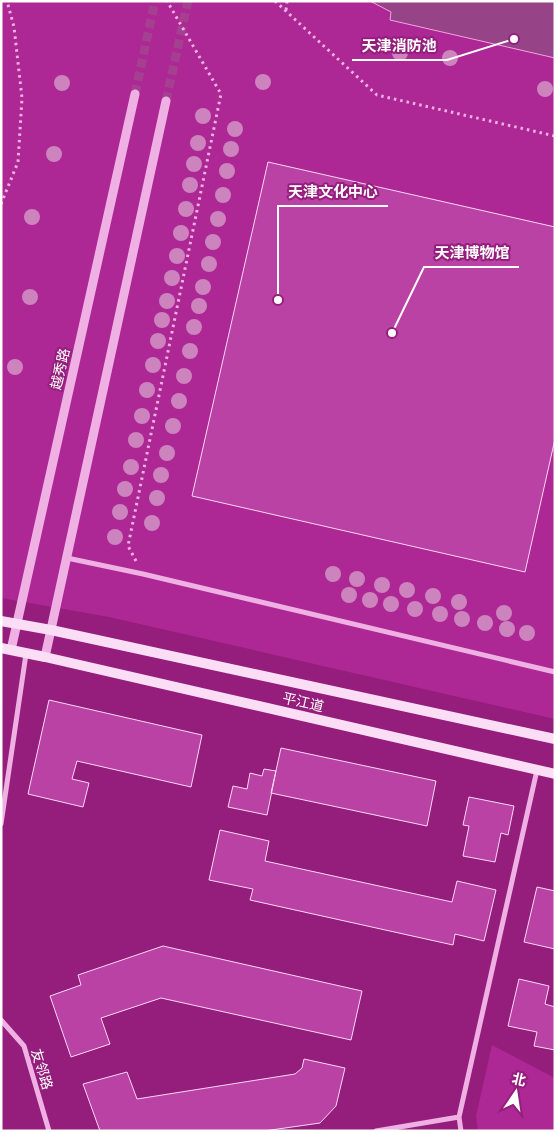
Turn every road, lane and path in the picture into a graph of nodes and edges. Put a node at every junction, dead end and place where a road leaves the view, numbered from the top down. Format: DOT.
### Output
graph roads {
  1 [pos="7,1"];
  2 [pos="167,1"];
  3 [pos="275,1"];
  4 [pos="287,1"];
  5 [pos="286,11"];
  6 [pos="135,94"];
  7 [pos="166,101"];
  8 [pos="555,136"];
  9 [pos="1,204"];
  10 [pos="67,558"];
  11 [pos="143,574"];
  12 [pos="1,620"];
  13 [pos="17,624"];
  14 [pos="51,630"];
  15 [pos="6,649"];
  16 [pos="26,653"];
  17 [pos="45,657"];
  18 [pos="555,672"];
  19 [pos="555,739"];
  20 [pos="537,770"];
  21 [pos="555,774"];
  22 [pos="1,824"];
  23 [pos="1,1020"];
  24 [pos="459,1117"];
  25 [pos="49,1131"];
  26 [pos="376,1131"];
  27 [pos="460,1131"];
  1 -- 9 [label="path"];
  2 -- 11 [label="path"];
  3 -- 5 [label="path"];
  4 -- 5 [label="path"];
  5 -- 8 [label="path"];
  6 -- 13 [label="street, 越秀路"];
  7 -- 10 [label="street"];
  10 -- 11 [label="street"];
  10 -- 14 [label="street"];
  11 -- 18 [label="street"];
  12 -- 13 [label="main road, 平江道"];
  13 -- 14 [label="main road, 平江道"];
  13 -- 15 [label="street, 越秀路"];
  14 -- 17 [label="street"];
  14 -- 19 [label="main road, 平江道"];
  15 -- 16 [label="main road, 平江道"];
  16 -- 17 [label="main road, 平江道"];
  16 -- 22 [label="street"];
  17 -- 20 [label="main road, 平江道"];
  20 -- 21 [label="main road, 平江道"];
  20 -- 24 [label="street"];
  23 -- 25 [label="street, 友邻路"];
  24 -- 26 [label="street"];
  24 -- 27 [label="street"];
}
